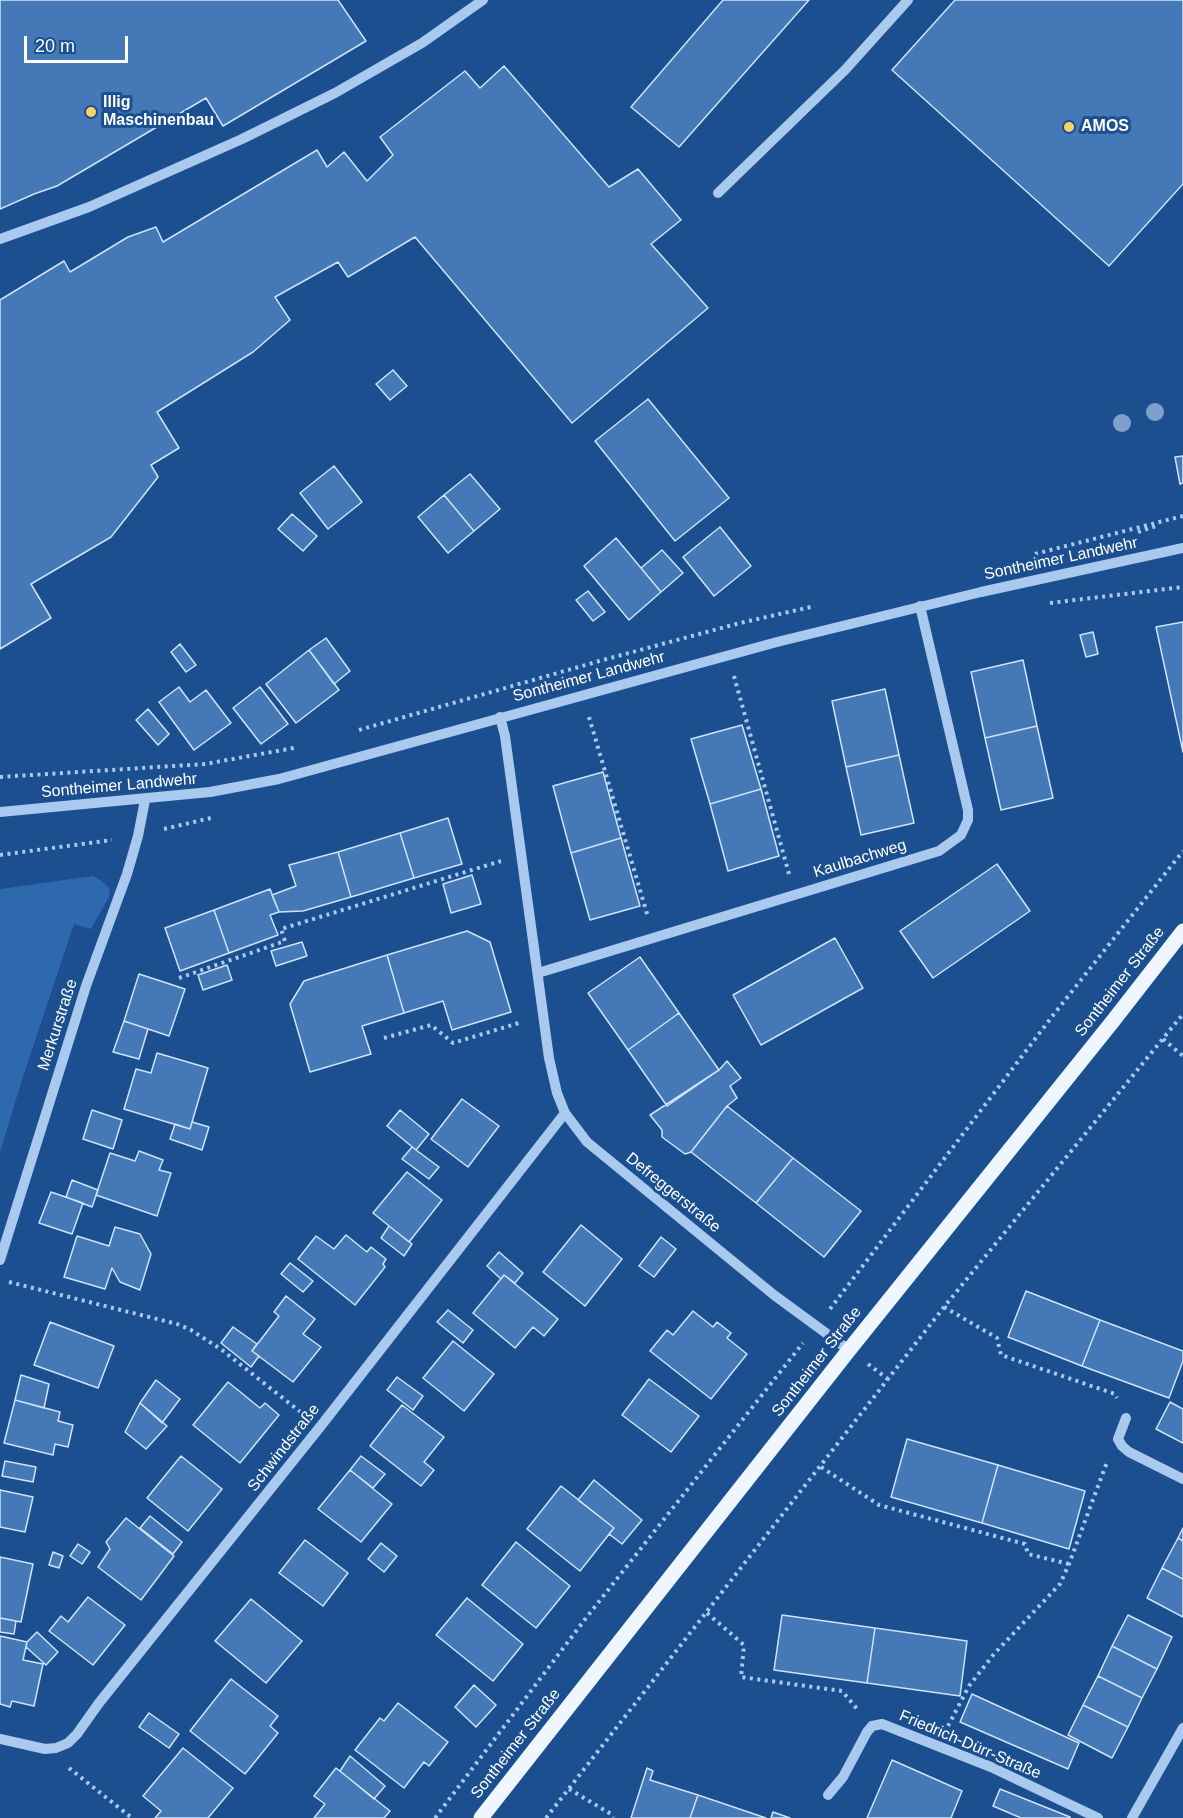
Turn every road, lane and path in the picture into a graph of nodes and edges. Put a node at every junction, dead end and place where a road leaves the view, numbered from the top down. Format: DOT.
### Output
graph roads {
  1 [pos="483,0"];
  2 [pos="908,0"];
  3 [pos="718,193"];
  4 [pos="0,239"];
  5 [pos="1183,516"];
  6 [pos="1183,548"];
  7 [pos="1033,554"];
  8 [pos="818,605"];
  9 [pos="920,606"];
  10 [pos="734,676"];
  11 [pos="589,714"];
  12 [pos="500,717"];
  13 [pos="356,731"];
  14 [pos="301,747"];
  15 [pos="0,777"];
  16 [pos="145,800"];
  17 [pos="0,812"];
  18 [pos="521,855"];
  19 [pos="795,895"];
  20 [pos="1183,931"];
  21 [pos="654,938"];
  22 [pos="538,973"];
  23 [pos="179,978"];
  24 [pos="1183,1014"];
  25 [pos="543,1015"];
  26 [pos="384,1038"];
  27 [pos="1163,1039"];
  28 [pos="1183,1056"];
  29 [pos="565,1113"];
  30 [pos="0,1260"];
  31 [pos="0,1280"];
  32 [pos="944,1307"];
  33 [pos="849,1350"];
  34 [pos="1126,1418"];
  35 [pos="320,1427"];
  36 [pos="1118,1439"];
  37 [pos="821,1467"];
  38 [pos="1183,1479"];
  39 [pos="1069,1564"];
  40 [pos="707,1613"];
  41 [pos="872,1726"];
  42 [pos="1183,1728"];
  43 [pos="0,1739"];
  44 [pos="938,1746"];
  45 [pos="56,1748"];
  46 [pos="569,1789"];
  47 [pos="828,1795"];
  48 [pos="132,1818"];
  49 [pos="482,1818"];
  50 [pos="546,1818"];
  51 [pos="613,1818"];
  52 [pos="1098,1818"];
  53 [pos="1132,1818"];
  1 -- 4 [label="street"];
  2 -- 3 [label="street"];
  5 -- 7 [label="path"];
  6 -- 9 [label="street, Sontheimer Landwehr"];
  8 -- 13 [label="path"];
  9 -- 12 [label="street, Sontheimer Landwehr"];
  9 -- 19 [label="street, Kaulbachweg"];
  10 -- 19 [label="path"];
  11 -- 21 [label="path"];
  12 -- 16 [label="street, Sontheimer Landwehr"];
  12 -- 18 [label="street, Defreggerstraße"];
  14 -- 15 [label="path"];
  16 -- 17 [label="street, Sontheimer Landwehr"];
  16 -- 30 [label="street, Merkurstraße"];
  18 -- 22 [label="street, Defreggerstraße"];
  18 -- 23 [label="path"];
  19 -- 21 [label="street, Kaulbachweg"];
  20 -- 33 [label="main road, Sontheimer Straße"];
  21 -- 22 [label="street, Kaulbachweg"];
  22 -- 25 [label="street, Defreggerstraße"];
  24 -- 27 [label="path"];
  25 -- 26 [label="path"];
  25 -- 29 [label="street, Defreggerstraße"];
  27 -- 28 [label="path"];
  27 -- 32 [label="path"];
  29 -- 33 [label="street, Defreggerstraße"];
  29 -- 35 [label="street, Schwindstraße"];
  31 -- 35 [label="path"];
  32 -- 34 [label="path"];
  32 -- 37 [label="path"];
  33 -- 49 [label="main road, Sontheimer Straße"];
  34 -- 36 [label="street"];
  35 -- 45 [label="street, Schwindstraße"];
  36 -- 38 [label="street"];
  36 -- 39 [label="path"];
  37 -- 39 [label="path"];
  37 -- 40 [label="path"];
  39 -- 44 [label="path"];
  40 -- 41 [label="path"];
  40 -- 46 [label="path"];
  41 -- 44 [label="street, Friedrich-Dürr-Straße"];
  41 -- 47 [label="street, Friedrich-Dürr-Straße"];
  42 -- 53 [label="street"];
  43 -- 45 [label="street"];
  44 -- 52 [label="street, Friedrich-Dürr-Straße"];
  45 -- 48 [label="path"];
  46 -- 50 [label="path"];
  46 -- 51 [label="path"];
}
